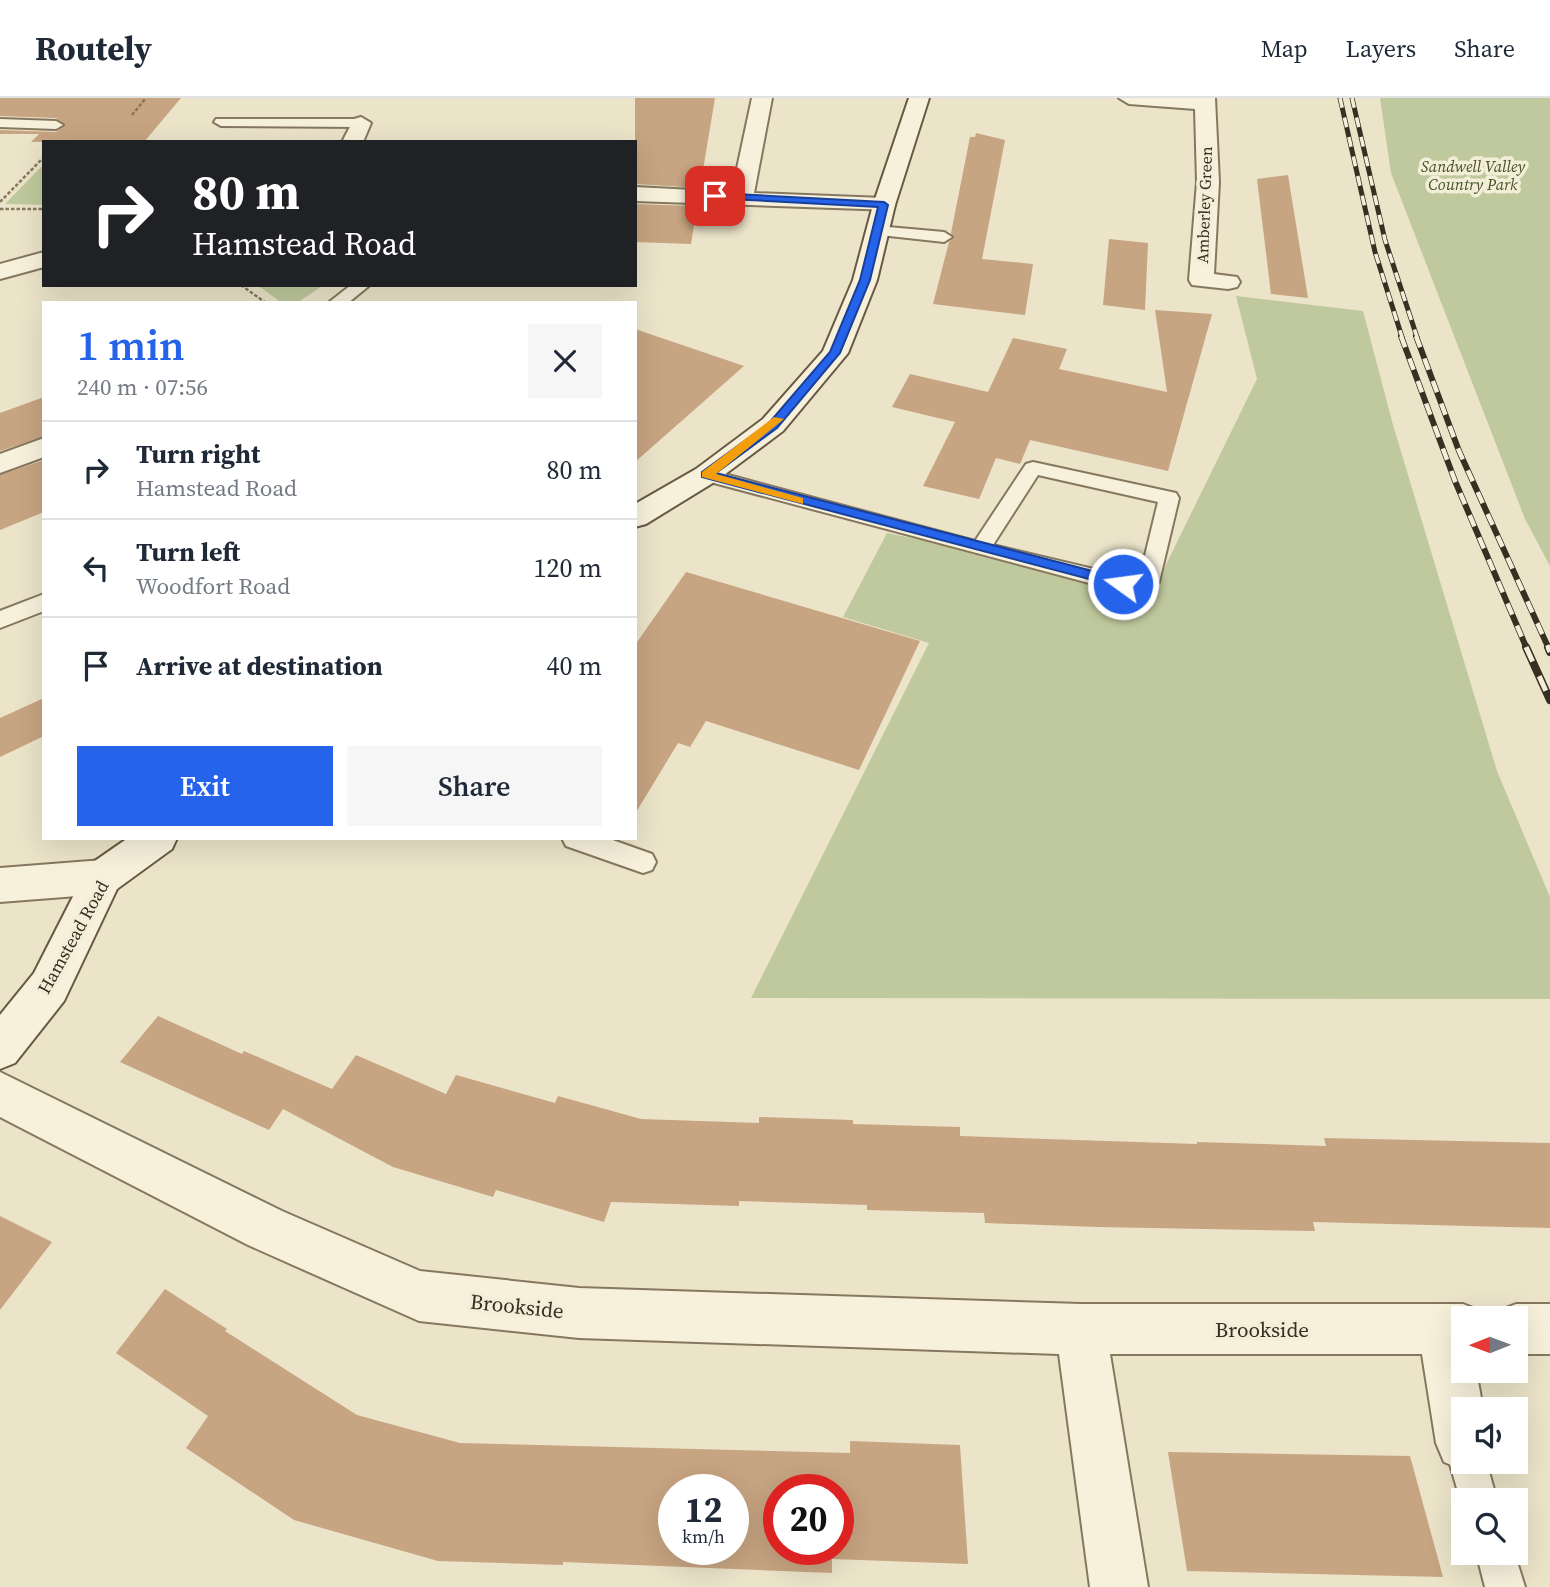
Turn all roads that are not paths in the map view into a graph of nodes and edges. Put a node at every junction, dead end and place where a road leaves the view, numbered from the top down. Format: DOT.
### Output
graph roads {
  1 [pos="762,98"];
  2 [pos="919,98"];
  3 [pos="1129,98"];
  4 [pos="1205,101"];
  5 [pos="221,122"];
  6 [pos="0,123"];
  7 [pos="56,125"];
  8 [pos="357,132"];
  9 [pos="637,194"];
  10 [pos="741,197"];
  11 [pos="884,205"];
  12 [pos="877,231"];
  13 [pos="944,237"];
  14 [pos="42,260"];
  15 [pos="0,272"];
  16 [pos="1228,282"];
  17 [pos="359,287"];
  18 [pos="339,301"];
  19 [pos="42,448"];
  20 [pos="0,464"];
  21 [pos="706,475"];
  22 [pos="637,516"];
  23 [pos="980,549"];
  24 [pos="42,603"];
  25 [pos="0,620"];
  26 [pos="155,840"];
  27 [pos="581,840"];
  28 [pos="643,862"];
  29 [pos="103,877"];
  30 [pos="0,885"];
  31 [pos="0,1048"];
  32 [pos="0,1094"];
  33 [pos="1081,1329"];
  34 [pos="1451,1329"];
  35 [pos="1528,1329"];
  36 [pos="1550,1329"];
  37 [pos="1498,1565"];
  38 [pos="1119,1587"];
  39 [pos="1505,1587"];
  1 -- 10 [label="street"];
  2 -- 11 [label="street"];
  3 -- 4 [label="street, Amberley Green"];
  4 -- 16 [label="street, Amberley Green"];
  5 -- 8 [label="lane"];
  6 -- 7 [label="lane"];
  9 -- 10 [label="street"];
  10 -- 11 [label="street"];
  11 -- 12 [label="street"];
  12 -- 13 [label="lane"];
  12 -- 21 [label="street"];
  14 -- 15 [label="street"];
  17 -- 18 [label="lane"];
  19 -- 20 [label="street"];
  21 -- 22 [label="street"];
  21 -- 23 [label="lane"];
  23 -- 23 [label="lane"];
  24 -- 25 [label="lane"];
  26 -- 29 [label="street, Hamstead Road"];
  27 -- 28 [label="lane"];
  29 -- 30 [label="street"];
  29 -- 31 [label="street, Hamstead Road"];
  32 -- 33 [label="street, Brookside"];
  33 -- 34 [label="street, Brookside"];
  33 -- 38 [label="street"];
  35 -- 36 [label="street"];
  37 -- 39 [label="lane"];
}
